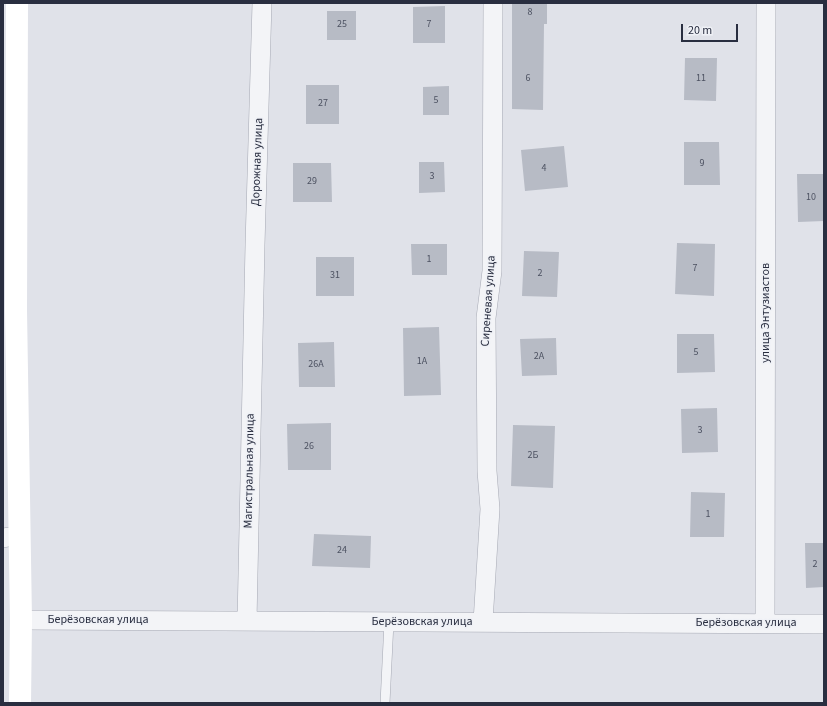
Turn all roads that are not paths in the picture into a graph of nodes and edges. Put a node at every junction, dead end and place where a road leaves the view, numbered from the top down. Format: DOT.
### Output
graph roads {
  1 [pos="17,3"];
  2 [pos="262,3"];
  3 [pos="493,3"];
  4 [pos="766,3"];
  5 [pos="10,310"];
  6 [pos="253,322"];
  7 [pos="11,537"];
  8 [pos="21,620"];
  9 [pos="247,621"];
  10 [pos="389,622"];
  11 [pos="483,622"];
  12 [pos="765,623"];
  13 [pos="824,624"];
  14 [pos="20,703"];
  15 [pos="385,703"];
  1 -- 5 [label="main road"];
  2 -- 6 [label="street, Дорожная улица"];
  3 -- 11 [label="street, Сиреневая улица"];
  4 -- 12 [label="street, улица Энтузиастов"];
  5 -- 7 [label="main road"];
  6 -- 9 [label="street, Магистральная улица"];
  7 -- 8 [label="main road"];
  8 -- 9 [label="street, Берёзовская улица"];
  8 -- 14 [label="main road"];
  9 -- 10 [label="street, Берёзовская улица"];
  10 -- 11 [label="street, Берёзовская улица"];
  10 -- 15 [label="lane"];
  11 -- 12 [label="street, Берёзовская улица"];
  12 -- 13 [label="street, Берёзовская улица"];
}
